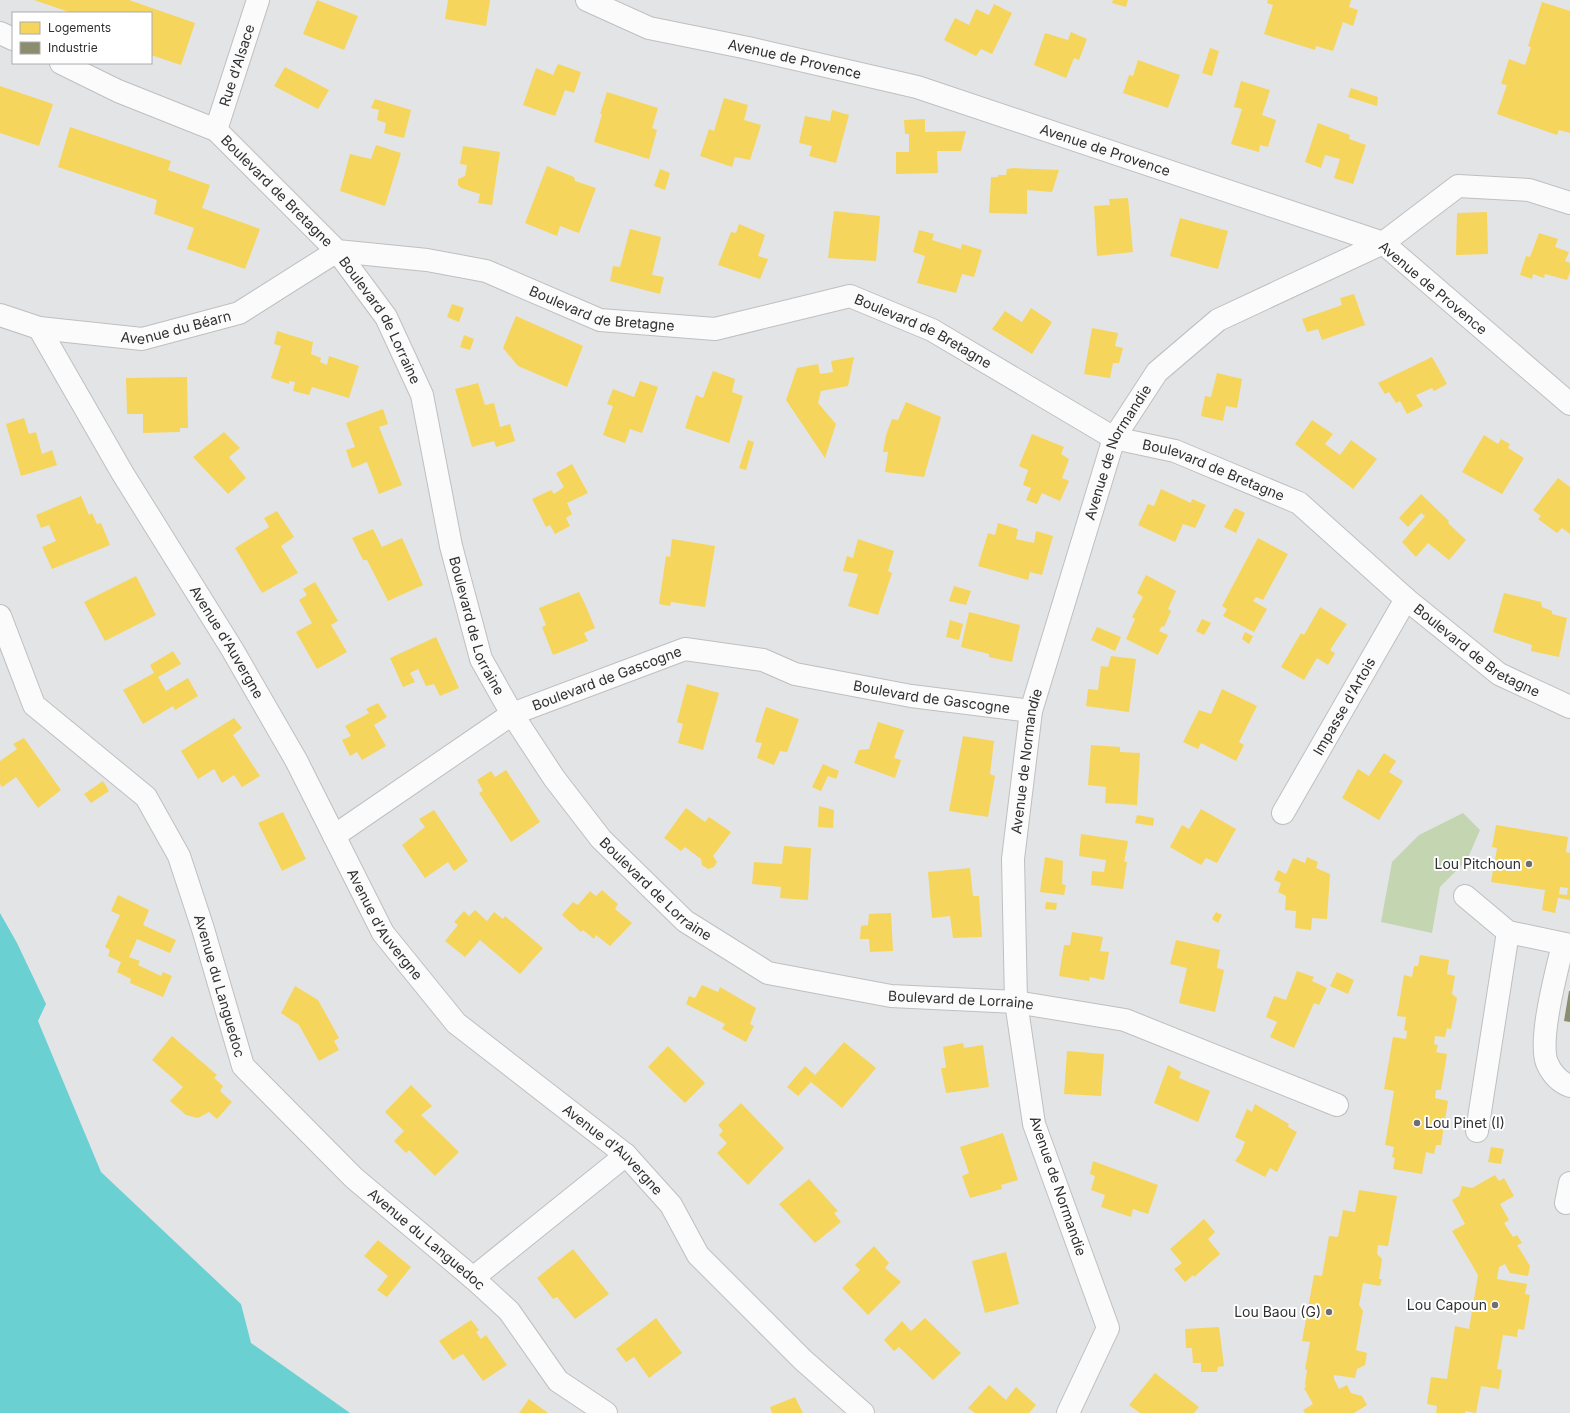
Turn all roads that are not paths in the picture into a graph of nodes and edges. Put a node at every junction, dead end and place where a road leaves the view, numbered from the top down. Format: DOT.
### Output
graph roads {
  1 [pos="258,0"];
  2 [pos="588,0"];
  3 [pos="0,33"];
  4 [pos="12,39"];
  5 [pos="63,64"];
  6 [pos="216,130"];
  7 [pos="1570,203"];
  8 [pos="1383,243"];
  9 [pos="336,251"];
  10 [pos="0,315"];
  11 [pos="39,328"];
  12 [pos="1570,404"];
  13 [pos="1114,438"];
  14 [pos="1406,599"];
  15 [pos="0,616"];
  16 [pos="1570,708"];
  17 [pos="1031,711"];
  18 [pos="512,714"];
  19 [pos="1282,813"];
  20 [pos="334,836"];
  21 [pos="1465,896"];
  22 [pos="1508,932"];
  23 [pos="1566,944"];
  24 [pos="1016,1002"];
  25 [pos="1570,1086"];
  26 [pos="1337,1105"];
  27 [pos="1477,1131"];
  28 [pos="626,1155"];
  29 [pos="473,1278"];
  30 [pos="606,1413"];
  31 [pos="863,1413"];
  32 [pos="1068,1413"];
  1 -- 6 [label="street, Rue d'Alsace"];
  2 -- 8 [label="street, Avenue de Provence"];
  3 -- 4 [label="street"];
  5 -- 6 [label="street"];
  6 -- 9 [label="street, Boulevard de Bretagne"];
  7 -- 8 [label="street, Avenue de Normandie"];
  8 -- 12 [label="street, Avenue de Provence"];
  8 -- 13 [label="street, Avenue de Normandie"];
  9 -- 11 [label="street, Avenue du Béarn"];
  9 -- 13 [label="street, Boulevard de Bretagne"];
  9 -- 18 [label="street, Boulevard de Lorraine"];
  10 -- 11 [label="street, Avenue du Béarn"];
  11 -- 20 [label="street, Avenue d'Auvergne"];
  13 -- 14 [label="street, Boulevard de Bretagne"];
  13 -- 17 [label="street, Avenue de Normandie"];
  14 -- 16 [label="street, Boulevard de Bretagne"];
  14 -- 19 [label="street, Impasse d'Artois"];
  15 -- 29 [label="street, Avenue du Languedoc"];
  17 -- 18 [label="street, Boulevard de Gascogne"];
  17 -- 24 [label="street, Avenue de Normandie"];
  18 -- 20 [label="street, Boulevard de Gascogne"];
  18 -- 24 [label="street, Boulevard de Lorraine"];
  20 -- 28 [label="street, Avenue d'Auvergne"];
  21 -- 22 [label="street"];
  22 -- 23 [label="street"];
  22 -- 27 [label="street"];
  23 -- 25 [label="street"];
  24 -- 26 [label="street, Boulevard de Lorraine"];
  24 -- 32 [label="street, Avenue de Normandie"];
  28 -- 29 [label="street"];
  28 -- 31 [label="street, Avenue d'Auvergne"];
  29 -- 30 [label="street, Avenue du Languedoc"];
}
